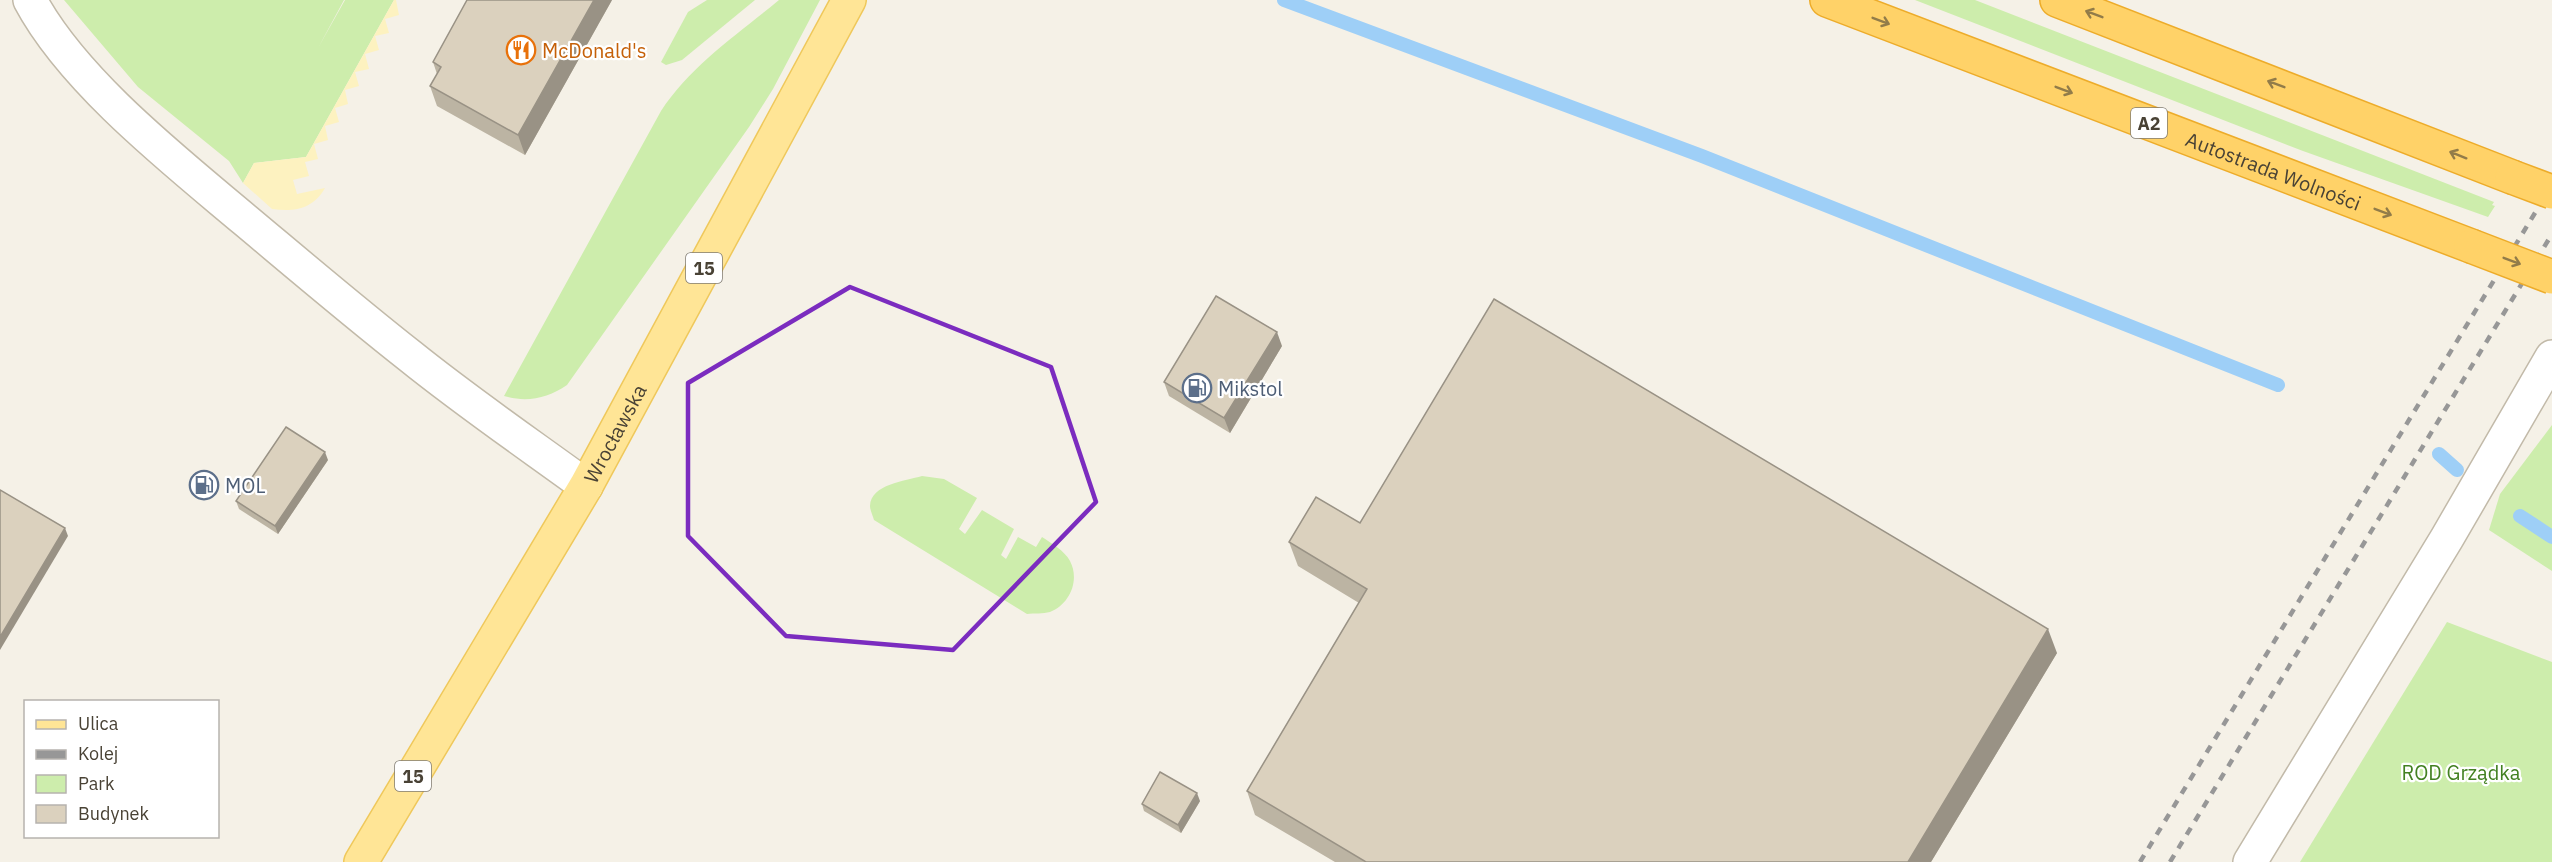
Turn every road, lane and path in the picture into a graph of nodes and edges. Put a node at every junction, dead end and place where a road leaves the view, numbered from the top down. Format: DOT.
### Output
graph roads {
  1 [pos="30,0"];
  2 [pos="849,0"];
  3 [pos="1827,0"];
  4 [pos="2057,0"];
  5 [pos="2552,192"];
  6 [pos="2552,277"];
  7 [pos="2552,357"];
  8 [pos="586,486"];
  9 [pos="361,861"];
  10 [pos="2250,862"];
  1 -- 8 [label="street"];
  2 -- 8 [label="main road, Wrocławska / 15"];
  3 -- 6 [label="highway, Autostrada Wolności / A2, one-way, bridge"];
  5 -- 4 [label="highway, one-way, bridge"];
  7 -- 10 [label="street"];
  8 -- 9 [label="main road, Wrocławska / 15"];
}
